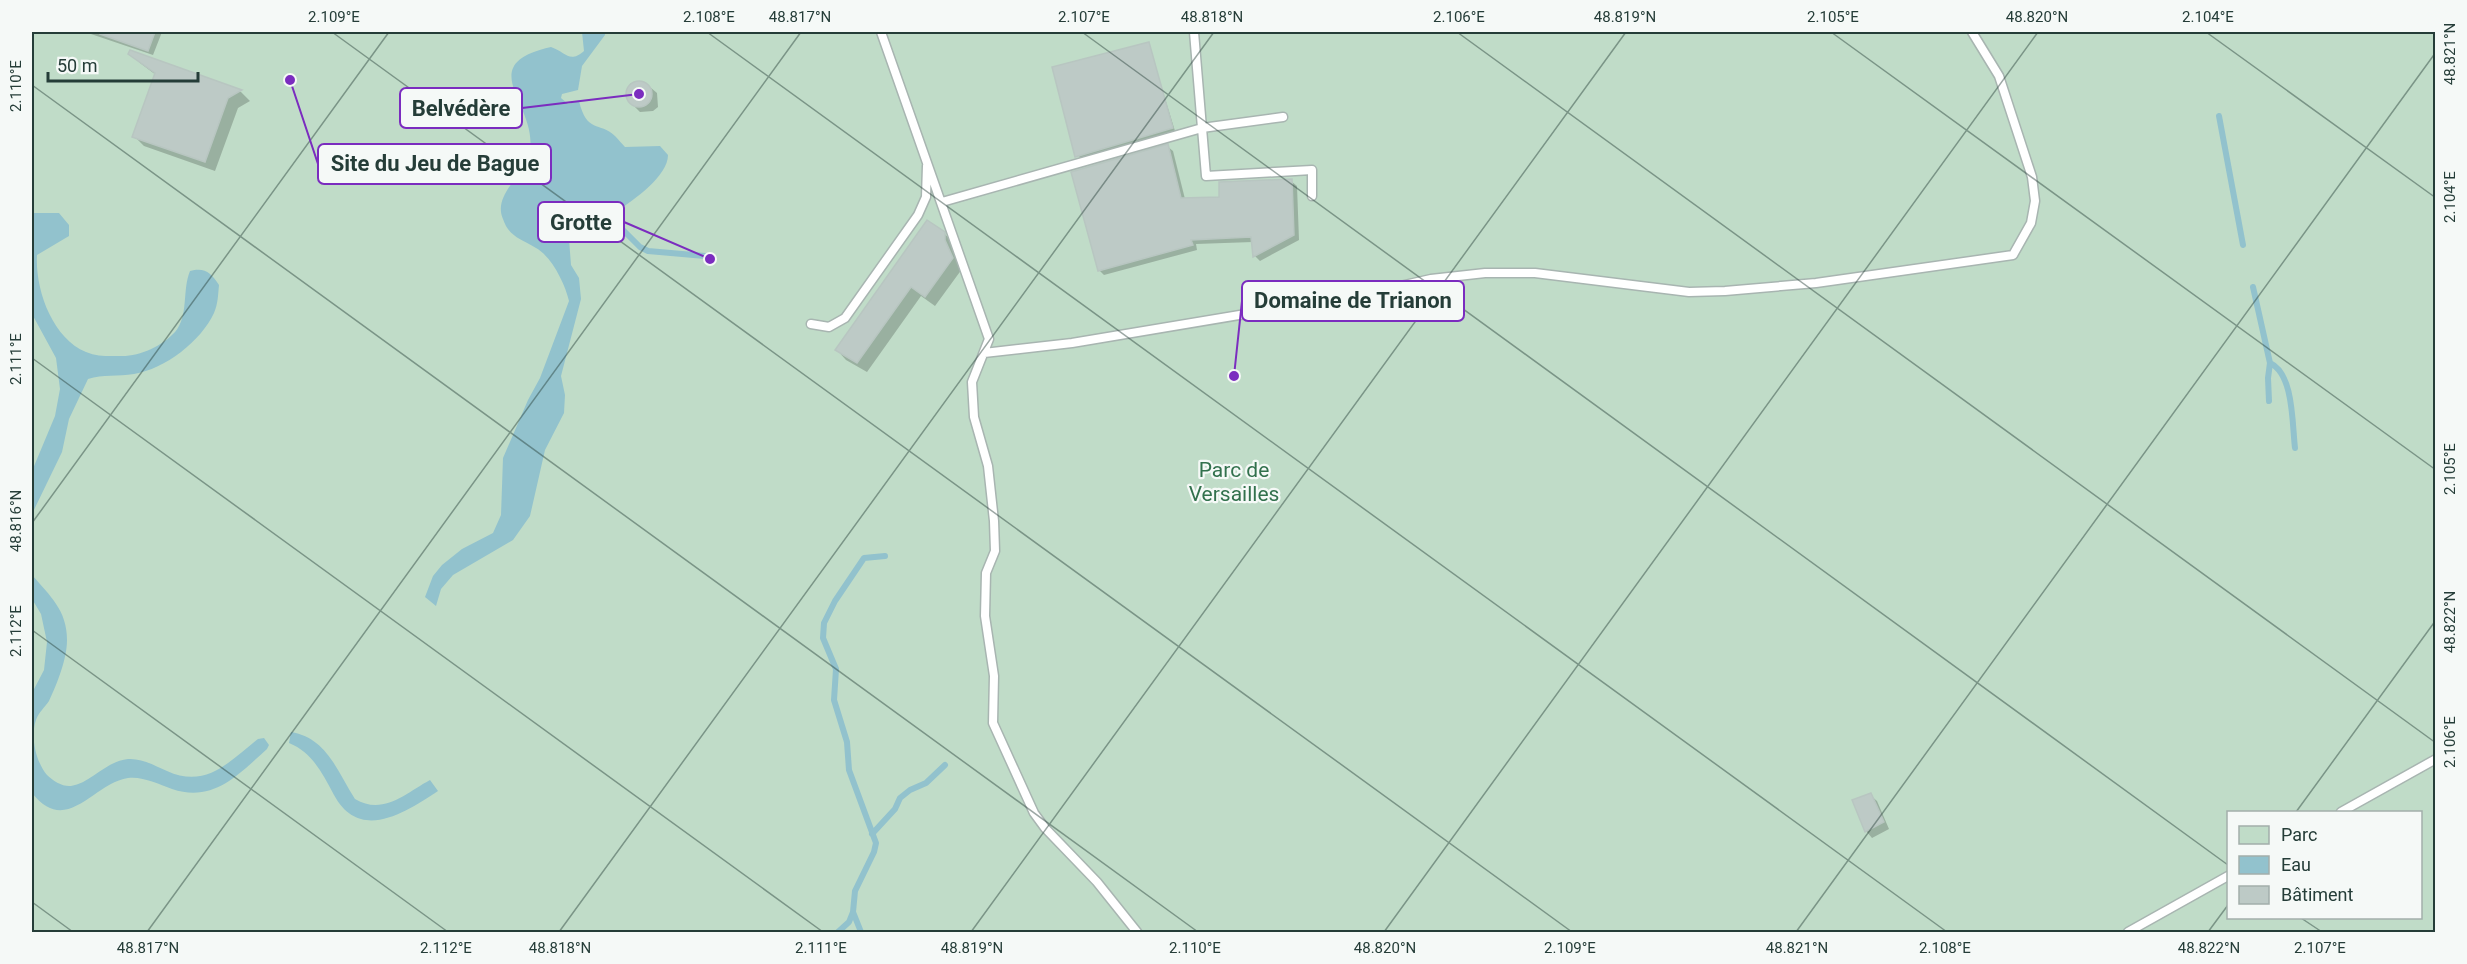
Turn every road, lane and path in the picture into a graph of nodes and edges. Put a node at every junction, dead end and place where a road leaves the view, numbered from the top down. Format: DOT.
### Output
graph roads {
  1 [pos="881,32"];
  2 [pos="1194,32"];
  3 [pos="1972,32"];
  4 [pos="1283,117"];
  5 [pos="1202,128"];
  6 [pos="927,160"];
  7 [pos="1312,196"];
  8 [pos="942,202"];
  9 [pos="812,324"];
  10 [pos="984,353"];
  11 [pos="2436,759"];
  12 [pos="2345,811"];
  13 [pos="2227,877"];
  14 [pos="1137,933"];
  15 [pos="2128,933"];
  1 -- 6 [label="lane"];
  2 -- 5 [label="lane"];
  3 -- 10 [label="lane"];
  4 -- 5 [label="lane"];
  5 -- 7 [label="lane"];
  5 -- 8 [label="lane"];
  6 -- 8 [label="lane"];
  6 -- 9 [label="lane"];
  8 -- 10 [label="lane"];
  10 -- 14 [label="lane"];
  11 -- 12 [label="lane"];
  13 -- 15 [label="lane"];
}
